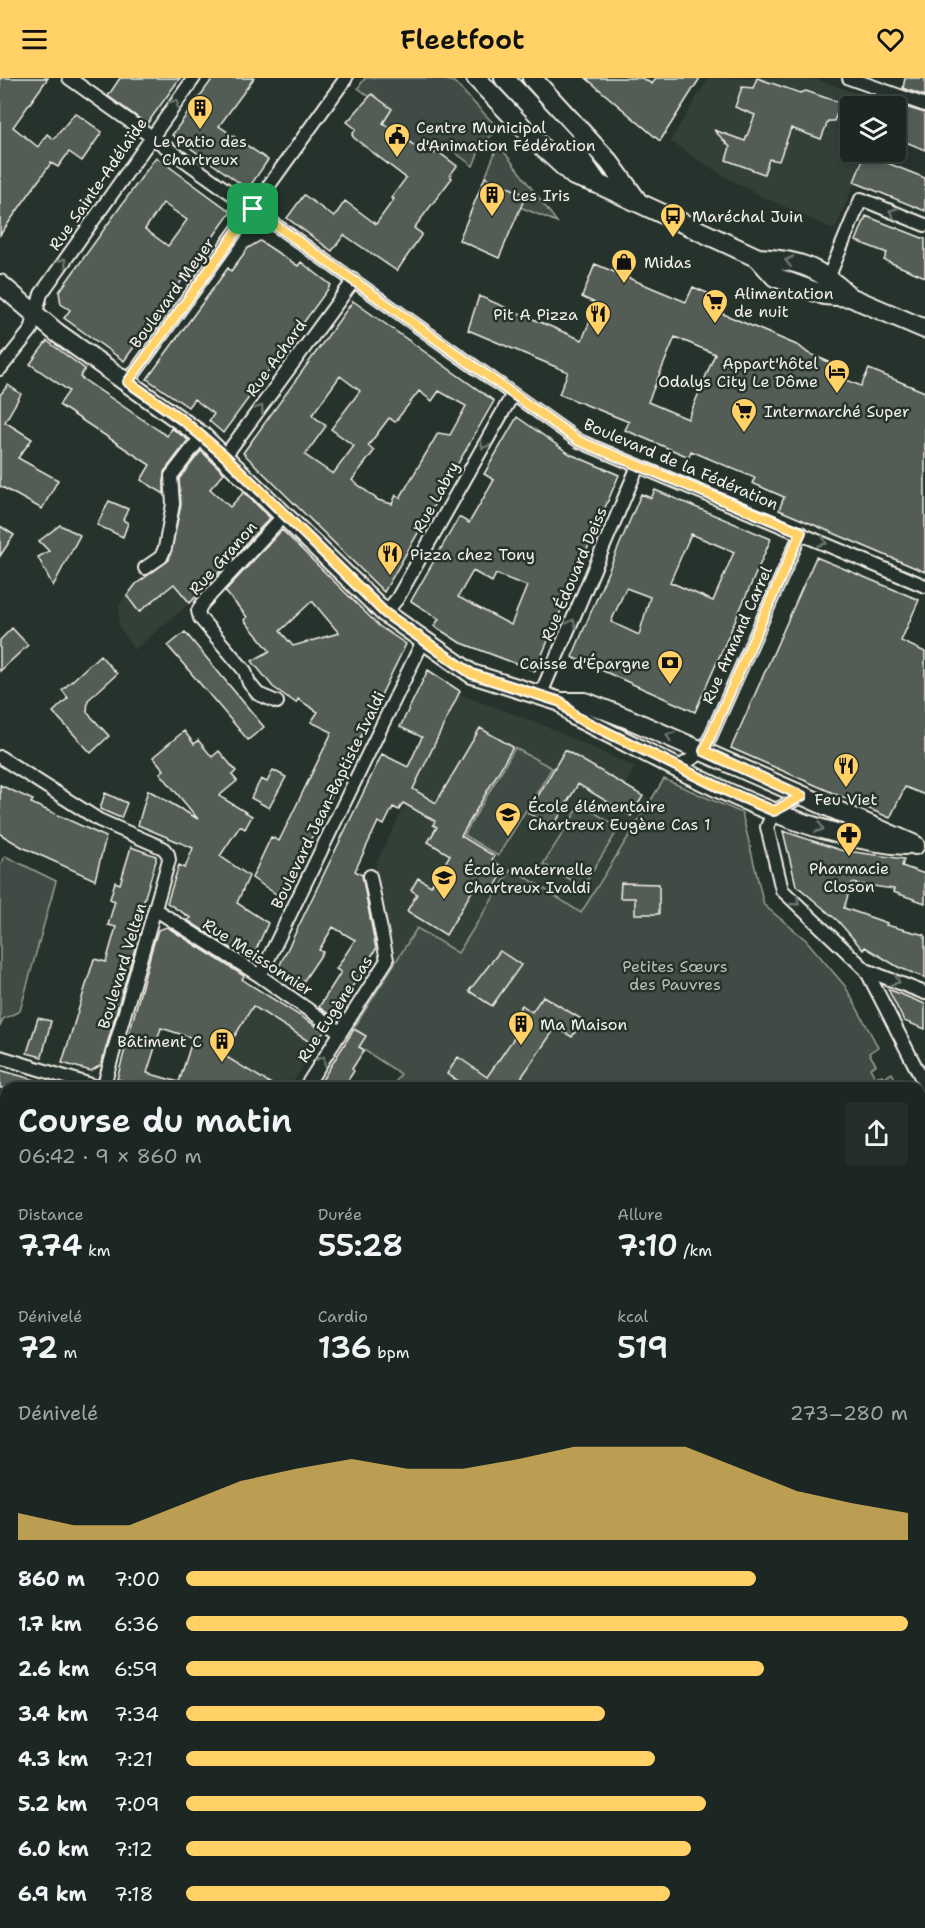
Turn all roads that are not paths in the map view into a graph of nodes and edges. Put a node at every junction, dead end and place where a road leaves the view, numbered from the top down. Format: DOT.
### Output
graph roads {
  1 [pos="69,78"];
  2 [pos="194,78"];
  3 [pos="346,78"];
  4 [pos="476,78"];
  5 [pos="504,78"];
  6 [pos="532,78"];
  7 [pos="849,78"];
  8 [pos="925,105"];
  9 [pos="150,138"];
  10 [pos="598,184"];
  11 [pos="640,205"];
  12 [pos="253,209"];
  13 [pos="925,225"];
  14 [pos="758,258"];
  15 [pos="828,276"];
  16 [pos="354,280"];
  17 [pos="0,284"];
  18 [pos="850,297"];
  19 [pos="35,313"];
  20 [pos="925,329"];
  21 [pos="0,369"];
  22 [pos="128,382"];
  23 [pos="513,394"];
  24 [pos="202,436"];
  25 [pos="225,456"];
  26 [pos="638,466"];
  27 [pos="284,515"];
  28 [pos="801,532"];
  29 [pos="145,568"];
  30 [pos="925,585"];
  31 [pos="385,613"];
  32 [pos="424,639"];
  33 [pos="540,696"];
  34 [pos="277,702"];
  35 [pos="561,702"];
  36 [pos="704,751"];
  37 [pos="0,757"];
  38 [pos="679,767"];
  39 [pos="802,796"];
  40 [pos="774,811"];
  41 [pos="920,846"];
  42 [pos="370,876"];
  43 [pos="156,910"];
  44 [pos="866,970"];
  45 [pos="260,976"];
  46 [pos="925,993"];
  47 [pos="340,1032"];
  48 [pos="0,1057"];
  49 [pos="82,1082"];
  50 [pos="104,1082"];
  51 [pos="308,1082"];
  52 [pos="924,1082"];
  1 -- 9 [label="street, Boulevard de la Fédération"];
  9 -- 2 [label="street, Rue Sainte-Adélaïde, one-way"];
  3 -- 12 [label="street, Boulevard Meyer"];
  4 -- 10 [label="street"];
  5 -- 10 [label="street"];
  6 -- 11 [label="street"];
  7 -- 8 [label="street"];
  9 -- 12 [label="street, Boulevard de la Fédération"];
  19 -- 9 [label="street, Rue Sainte-Adélaïde, one-way"];
  10 -- 11 [label="street"];
  11 -- 14 [label="street"];
  12 -- 16 [label="street, Boulevard de la Fédération"];
  12 -- 22 [label="street, Boulevard Meyer"];
  13 -- 15 [label="street, one-way"];
  15 -- 14 [label="street, one-way"];
  14 -- 18 [label="street"];
  15 -- 18 [label="street"];
  16 -- 23 [label="street, Boulevard de la Fédération"];
  25 -- 16 [label="street, Rue Achard, one-way"];
  17 -- 19 [label="street"];
  18 -- 20 [label="street"];
  19 -- 21 [label="street, Rue Sainte-Adélaïde"];
  19 -- 22 [label="street"];
  22 -- 24 [label="street"];
  23 -- 26 [label="street, Boulevard de la Fédération"];
  23 -- 31 [label="street, Rue Labry, one-way"];
  24 -- 25 [label="street"];
  24 -- 29 [label="street"];
  25 -- 27 [label="street"];
  26 -- 28 [label="street, Boulevard de la Fédération"];
  33 -- 26 [label="street, Rue Édouard Deiss, one-way"];
  27 -- 31 [label="street"];
  27 -- 34 [label="street, Rue Granon"];
  28 -- 30 [label="street, Boulevard de la Fédération, one-way"];
  28 -- 36 [label="street, Rue Armand Carrel"];
  31 -- 32 [label="street"];
  32 -- 33 [label="street"];
  32 -- 45 [label="street, Boulevard Jean-Baptiste Ivaldi"];
  33 -- 35 [label="street"];
  36 -- 35 [label="street, one-way"];
  35 -- 38 [label="street"];
  36 -- 38 [label="street"];
  36 -- 39 [label="street"];
  37 -- 43 [label="street, Boulevard Velten"];
  38 -- 40 [label="street"];
  39 -- 40 [label="street"];
  39 -- 41 [label="street"];
  40 -- 41 [label="street, one-way"];
  40 -- 44 [label="street, one-way"];
  42 -- 47 [label="street, Rue Eugène Cas"];
  43 -- 45 [label="street, Rue Meissonnier"];
  43 -- 50 [label="street, Boulevard Velten"];
  44 -- 46 [label="street, one-way"];
  44 -- 52 [label="street"];
  45 -- 47 [label="street, Rue Meissonnier"];
  51 -- 47 [label="street, Rue Eugène Cas, one-way"];
  48 -- 49 [label="street"];
}
